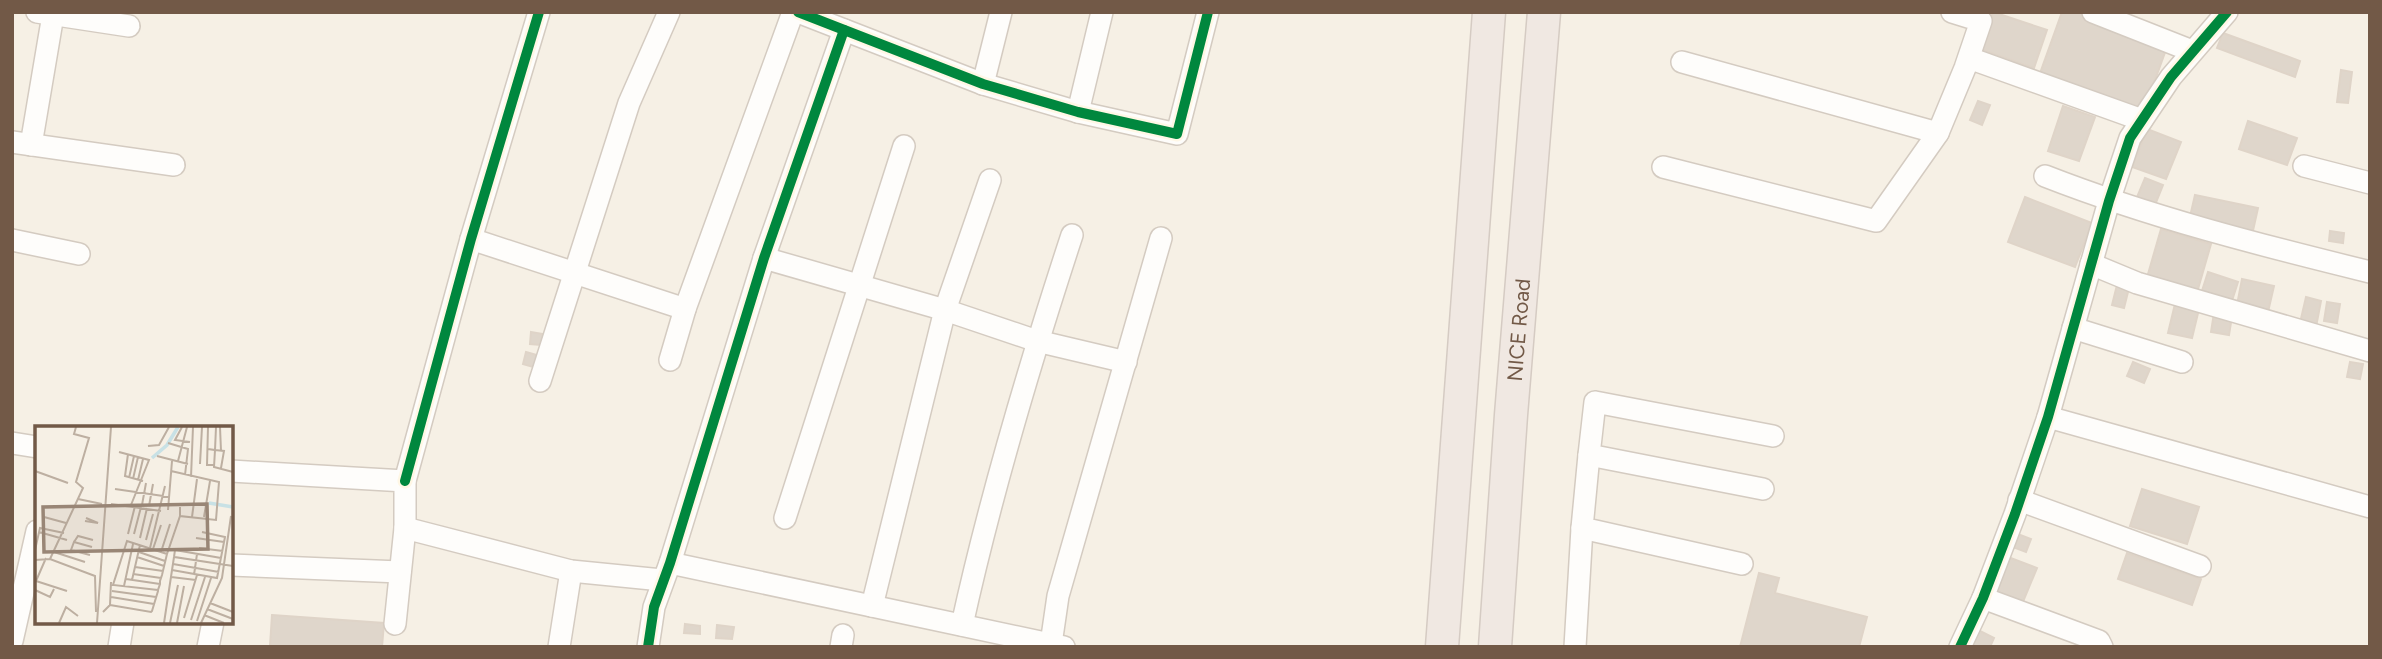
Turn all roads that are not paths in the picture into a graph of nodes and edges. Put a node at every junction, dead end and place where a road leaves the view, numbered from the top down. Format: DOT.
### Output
graph roads {
  1 [pos="539,12"];
  2 [pos="669,12"];
  3 [pos="795,12"];
  4 [pos="1001,12"];
  5 [pos="1102,12"];
  6 [pos="1208,12"];
  7 [pos="1489,12"];
  8 [pos="1544,12"];
  9 [pos="1952,12"];
  10 [pos="2093,12"];
  11 [pos="2227,12"];
  12 [pos="45,13"];
  13 [pos="129,26"];
  14 [pos="844,30"];
  15 [pos="2192,51"];
  16 [pos="1969,58"];
  17 [pos="1682,62"];
  18 [pos="983,83"];
  19 [pos="1078,112"];
  20 [pos="2142,120"];
  21 [pos="1938,133"];
  22 [pos="22,144"];
  23 [pos="904,146"];
  24 [pos="174,166"];
  25 [pos="2304,166"];
  26 [pos="1663,167"];
  27 [pos="2045,176"];
  28 [pos="990,180"];
  29 [pos="2370,183"];
  30 [pos="2109,201"];
  31 [pos="1072,235"];
  32 [pos="1161,238"];
  33 [pos="471,239"];
  34 [pos="12,240"];
  35 [pos="79,254"];
  36 [pos="764,258"];
  37 [pos="2091,264"];
  38 [pos="2370,272"];
  39 [pos="574,273"];
  40 [pos="859,285"];
  41 [pos="685,309"];
  42 [pos="945,310"];
  43 [pos="2073,328"];
  44 [pos="1037,341"];
  45 [pos="2370,351"];
  46 [pos="670,360"];
  47 [pos="1126,362"];
  48 [pos="2182,362"];
  49 [pos="540,380"];
  50 [pos="2048,417"];
  51 [pos="1773,436"];
  52 [pos="12,443"];
  53 [pos="35,447"];
  54 [pos="1589,455"];
  55 [pos="233,477"];
  56 [pos="405,481"];
  57 [pos="1763,489"];
  58 [pos="2020,500"];
  59 [pos="2370,507"];
  60 [pos="785,518"];
  61 [pos="405,528"];
  62 [pos="1582,528"];
  63 [pos="35,540"];
  64 [pos="1742,564"];
  65 [pos="233,565"];
  66 [pos="2200,566"];
  67 [pos="572,571"];
  68 [pos="400,572"];
  69 [pos="666,572"];
  70 [pos="1983,597"];
  71 [pos="872,606"];
  72 [pos="123,624"];
  73 [pos="213,624"];
  74 [pos="395,624"];
  75 [pos="962,625"];
  76 [pos="12,641"];
  77 [pos="1058,645"];
  78 [pos="119,647"];
  79 [pos="208,647"];
  80 [pos="559,647"];
  81 [pos="648,647"];
  82 [pos="1442,647"];
  83 [pos="1495,647"];
  84 [pos="1575,647"];
  85 [pos="1960,647"];
  86 [pos="2102,647"];
  1 -- 33 [label="street"];
  2 -- 39 [label="street"];
  3 -- 14 [label="street"];
  3 -- 41 [label="street"];
  4 -- 18 [label="street"];
  5 -- 19 [label="street"];
  6 -- 19 [label="street"];
  7 -- 82 [label="highway"];
  8 -- 83 [label="highway, NICE Road"];
  9 -- 16 [label="street"];
  10 -- 15 [label="street"];
  11 -- 15 [label="street"];
  12 -- 13 [label="street"];
  12 -- 22 [label="street"];
  14 -- 18 [label="street"];
  14 -- 36 [label="street"];
  15 -- 20 [label="street"];
  16 -- 20 [label="street"];
  16 -- 21 [label="street"];
  17 -- 21 [label="street"];
  18 -- 19 [label="street"];
  20 -- 30 [label="street"];
  21 -- 26 [label="street"];
  22 -- 24 [label="street"];
  23 -- 40 [label="street"];
  25 -- 29 [label="street"];
  27 -- 30 [label="street"];
  28 -- 42 [label="street"];
  30 -- 37 [label="street"];
  30 -- 38 [label="street"];
  31 -- 44 [label="street"];
  32 -- 47 [label="street"];
  33 -- 39 [label="street"];
  33 -- 56 [label="street"];
  34 -- 35 [label="street"];
  36 -- 40 [label="street"];
  36 -- 69 [label="street"];
  37 -- 43 [label="street"];
  37 -- 45 [label="street"];
  39 -- 41 [label="street"];
  39 -- 49 [label="street"];
  40 -- 42 [label="street"];
  40 -- 60 [label="street"];
  41 -- 46 [label="street"];
  42 -- 44 [label="street"];
  42 -- 71 [label="street"];
  43 -- 48 [label="street"];
  43 -- 50 [label="street"];
  44 -- 47 [label="street"];
  44 -- 75 [label="street"];
  47 -- 77 [label="street"];
  50 -- 58 [label="street"];
  50 -- 59 [label="street"];
  51 -- 54 [label="street"];
  52 -- 53 [label="street"];
  54 -- 57 [label="street"];
  54 -- 62 [label="street"];
  55 -- 56 [label="street"];
  56 -- 61 [label="street"];
  58 -- 66 [label="street"];
  58 -- 70 [label="street"];
  61 -- 67 [label="street"];
  61 -- 68 [label="street"];
  62 -- 64 [label="street"];
  62 -- 84 [label="street"];
  63 -- 76 [label="street"];
  65 -- 68 [label="street"];
  67 -- 69 [label="street"];
  67 -- 80 [label="street"];
  68 -- 74 [label="street"];
  69 -- 71 [label="street"];
  69 -- 81 [label="street"];
  70 -- 85 [label="street"];
  70 -- 86 [label="street"];
  71 -- 75 [label="street"];
  72 -- 78 [label="street"];
  73 -- 79 [label="street"];
  75 -- 77 [label="street"];
}
